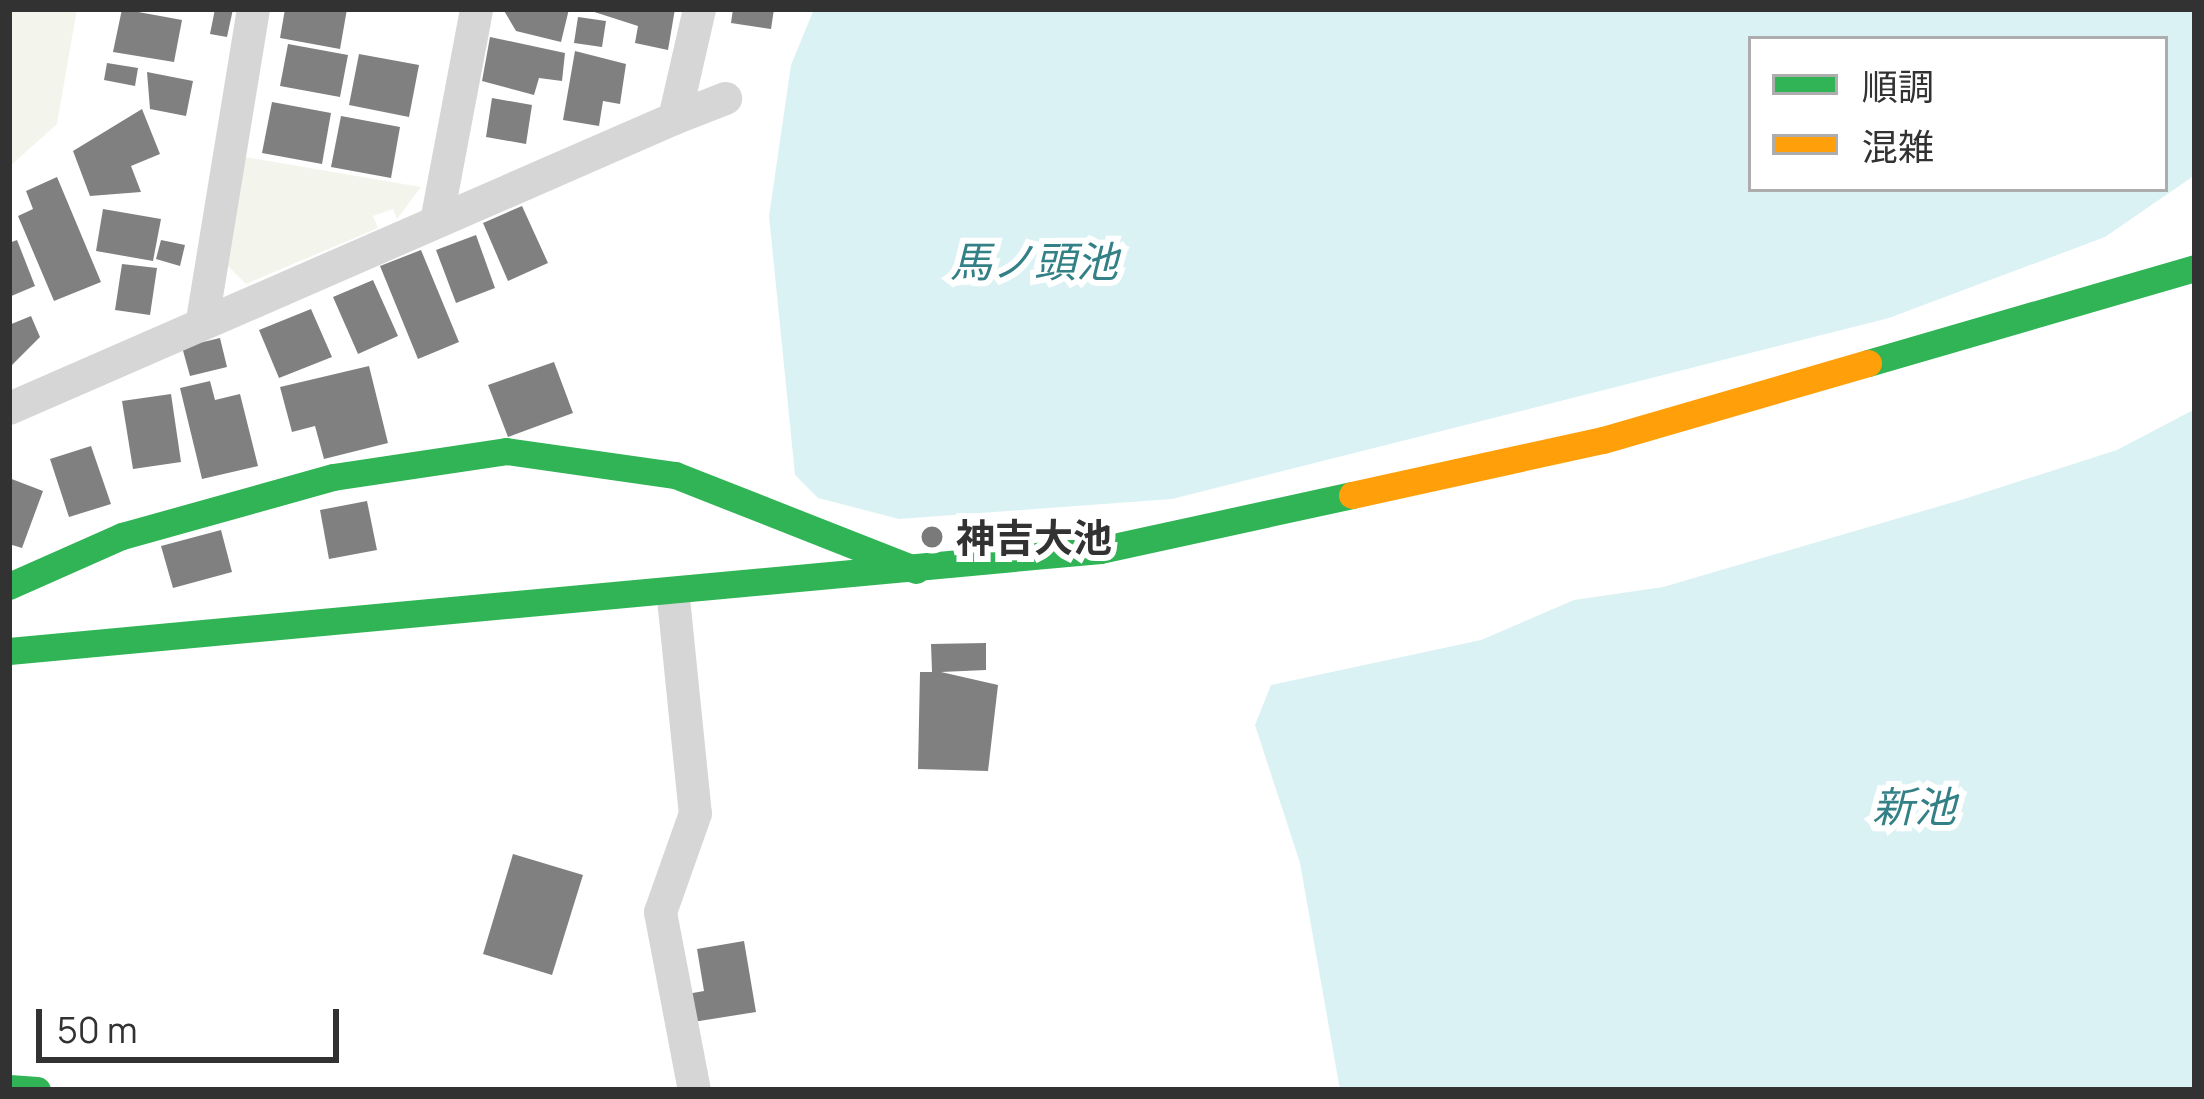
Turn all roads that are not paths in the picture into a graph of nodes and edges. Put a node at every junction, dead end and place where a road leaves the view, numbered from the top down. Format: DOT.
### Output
graph roads {
  1 [pos="253,9"];
  2 [pos="476,9"];
  3 [pos="698,9"];
  4 [pos="725,98"];
  5 [pos="674,118"];
  6 [pos="437,216"];
  7 [pos="2195,268"];
  8 [pos="202,320"];
  9 [pos="9,408"];
  10 [pos="924,573"];
  11 [pos="9,586"];
  12 [pos="673,598"];
  13 [pos="9,651"];
  14 [pos="9,1088"];
  15 [pos="37,1090"];
  16 [pos="694,1090"];
  1 -- 8 [label="street"];
  2 -- 6 [label="street"];
  3 -- 5 [label="street"];
  4 -- 5 [label="street"];
  5 -- 6 [label="street"];
  6 -- 8 [label="street"];
  7 -- 10 [label="street"];
  8 -- 9 [label="street"];
  10 -- 11 [label="street"];
  10 -- 12 [label="street"];
  12 -- 13 [label="street"];
  12 -- 16 [label="street"];
  14 -- 15 [label="street"];
}
